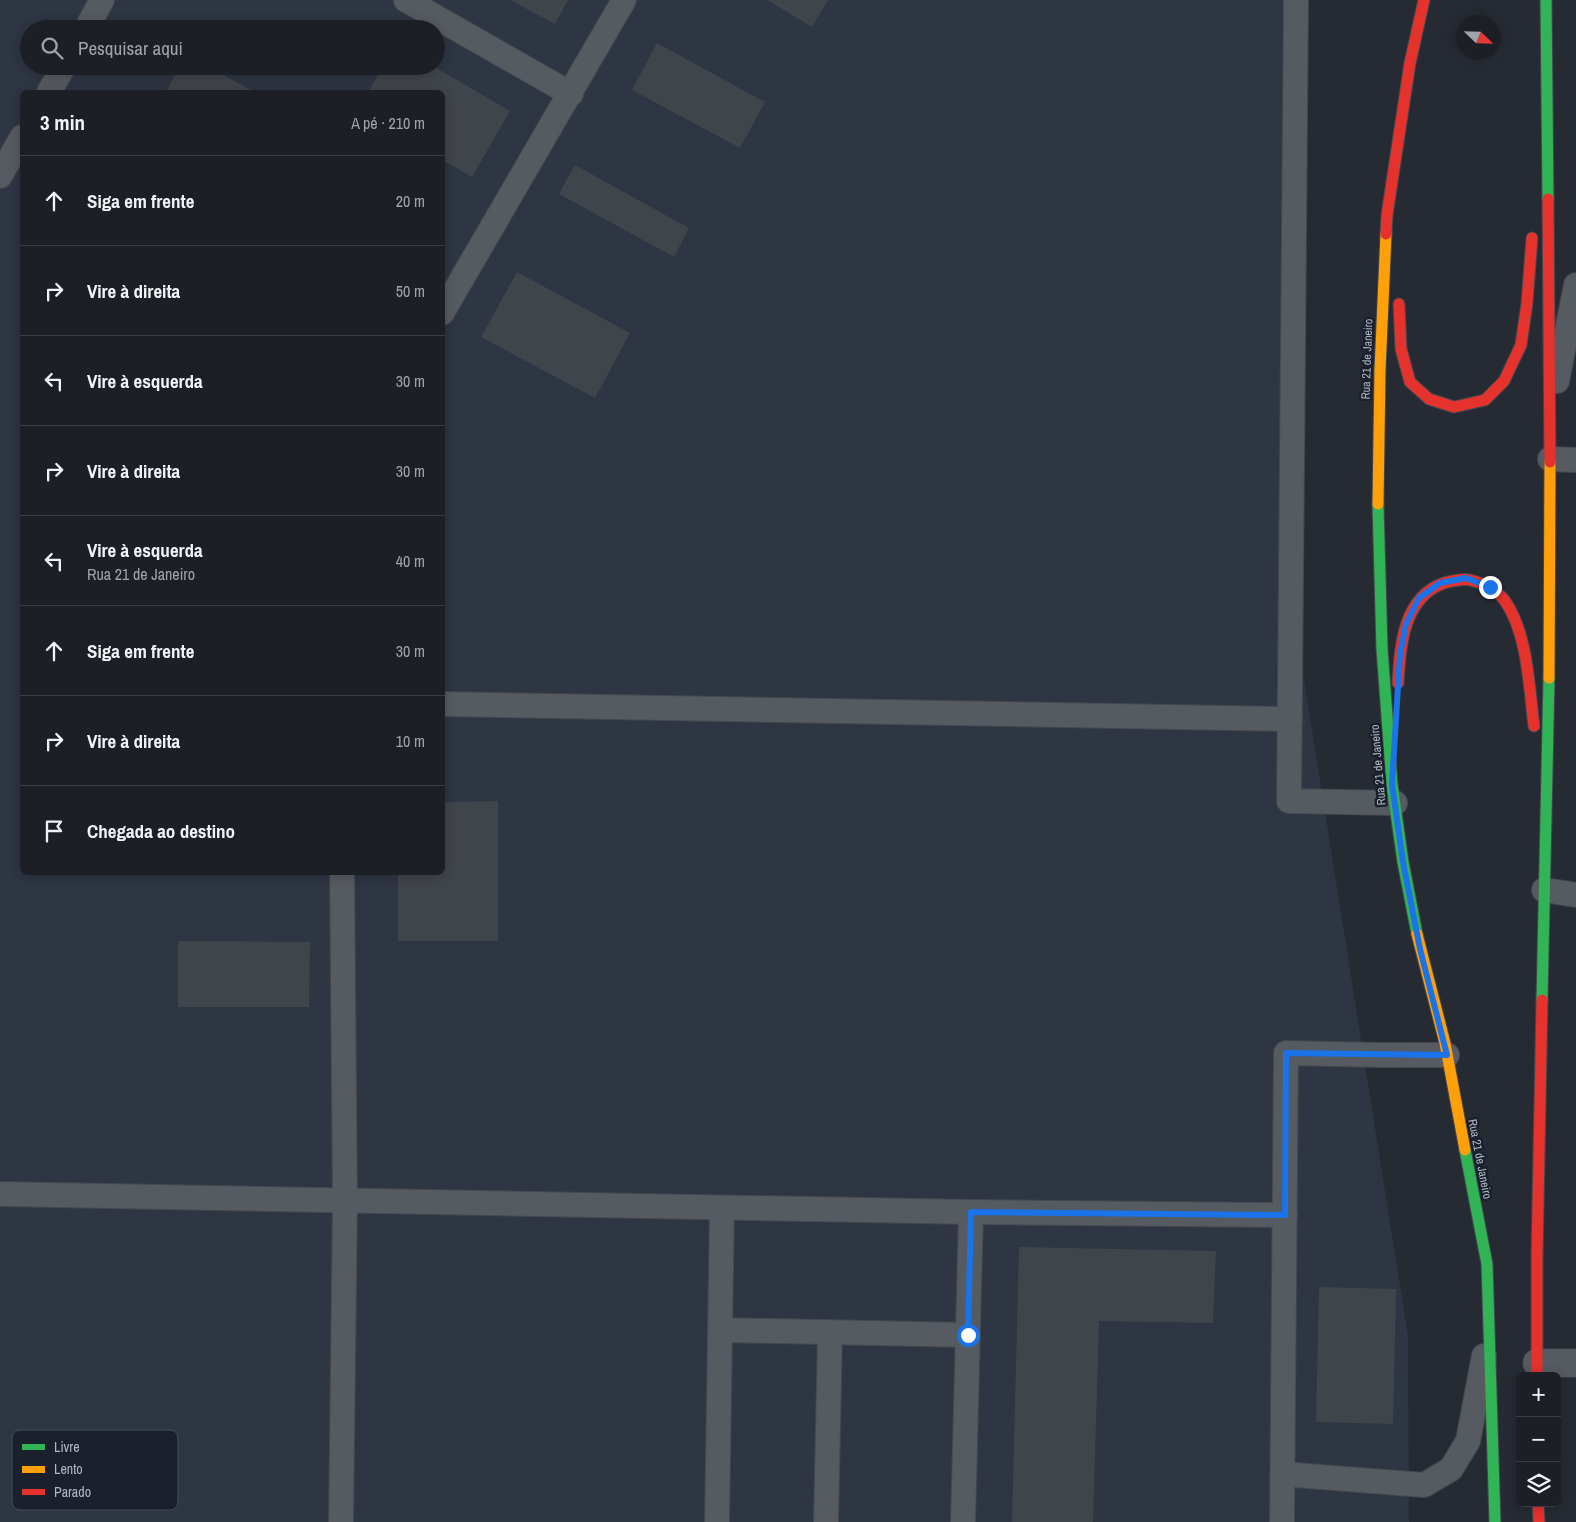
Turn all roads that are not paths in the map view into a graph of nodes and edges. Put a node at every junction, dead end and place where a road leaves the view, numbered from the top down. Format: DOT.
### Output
graph roads {
  1 [pos="102,0"];
  2 [pos="406,0"];
  3 [pos="624,0"];
  4 [pos="1296,0"];
  5 [pos="1424,0"];
  6 [pos="1546,0"];
  7 [pos="91,20"];
  8 [pos="441,20"];
  9 [pos="445,22"];
  10 [pos="1546,52"];
  11 [pos="1410,63"];
  12 [pos="58,75"];
  13 [pos="49,90"];
  14 [pos="571,94"];
  15 [pos="20,141"];
  16 [pos="0,176"];
  17 [pos="1536,181"];
  18 [pos="1403,188"];
  19 [pos="1533,229"];
  20 [pos="1576,285"];
  21 [pos="1399,292"];
  22 [pos="445,308"];
  23 [pos="1550,412"];
  24 [pos="1550,459"];
  25 [pos="1576,460"];
  26 [pos="445,704"];
  27 [pos="1290,719"];
  28 [pos="1394,794"];
  29 [pos="1546,807"];
  30 [pos="342,875"];
  31 [pos="1544,890"];
  32 [pos="1576,895"];
  33 [pos="1447,1055"];
  34 [pos="0,1194"];
  35 [pos="345,1201"];
  36 [pos="722,1208"];
  37 [pos="971,1212"];
  38 [pos="1285,1215"];
  39 [pos="1490,1322"];
  40 [pos="720,1330"];
  41 [pos="830,1332"];
  42 [pos="968,1335"];
  43 [pos="1576,1363"];
  44 [pos="1537,1370"];
  45 [pos="1282,1474"];
  46 [pos="1538,1507"];
  47 [pos="341,1522"];
  48 [pos="717,1522"];
  49 [pos="826,1522"];
  50 [pos="963,1522"];
  51 [pos="1282,1522"];
  52 [pos="1495,1522"];
  53 [pos="1538,1522"];
  1 -- 7 [label="lane"];
  2 -- 8 [label="lane"];
  3 -- 14 [label="lane"];
  4 -- 27 [label="lane"];
  5 -- 11 [label="main road, Rua 21 de Janeiro"];
  6 -- 10 [label="main road"];
  9 -- 14 [label="lane"];
  10 -- 17 [label="main road"];
  10 -- 23 [label="main road"];
  11 -- 18 [label="main road"];
  11 -- 28 [label="main road, Rua 21 de Janeiro"];
  12 -- 13 [label="lane"];
  14 -- 22 [label="lane"];
  15 -- 16 [label="lane"];
  19 -- 21 [label="main road"];
  20 -- 23 [label="lane"];
  23 -- 24 [label="main road"];
  24 -- 25 [label="lane"];
  24 -- 29 [label="main road"];
  26 -- 27 [label="lane"];
  27 -- 28 [label="lane"];
  28 -- 29 [label="main road"];
  28 -- 33 [label="main road, Rua 21 de Janeiro"];
  29 -- 31 [label="main road"];
  30 -- 35 [label="lane"];
  31 -- 32 [label="lane"];
  31 -- 44 [label="main road"];
  33 -- 38 [label="lane"];
  33 -- 39 [label="main road, Rua 21 de Janeiro"];
  34 -- 35 [label="lane"];
  35 -- 36 [label="lane"];
  35 -- 47 [label="lane"];
  36 -- 37 [label="lane"];
  36 -- 40 [label="lane"];
  37 -- 38 [label="lane"];
  37 -- 42 [label="lane"];
  38 -- 45 [label="lane"];
  39 -- 45 [label="lane"];
  39 -- 52 [label="main road, Rua 21 de Janeiro"];
  40 -- 41 [label="lane"];
  40 -- 48 [label="lane"];
  41 -- 42 [label="lane"];
  41 -- 49 [label="lane"];
  42 -- 50 [label="lane"];
  43 -- 44 [label="street"];
  45 -- 51 [label="lane"];
  46 -- 53 [label="main road"];
}
